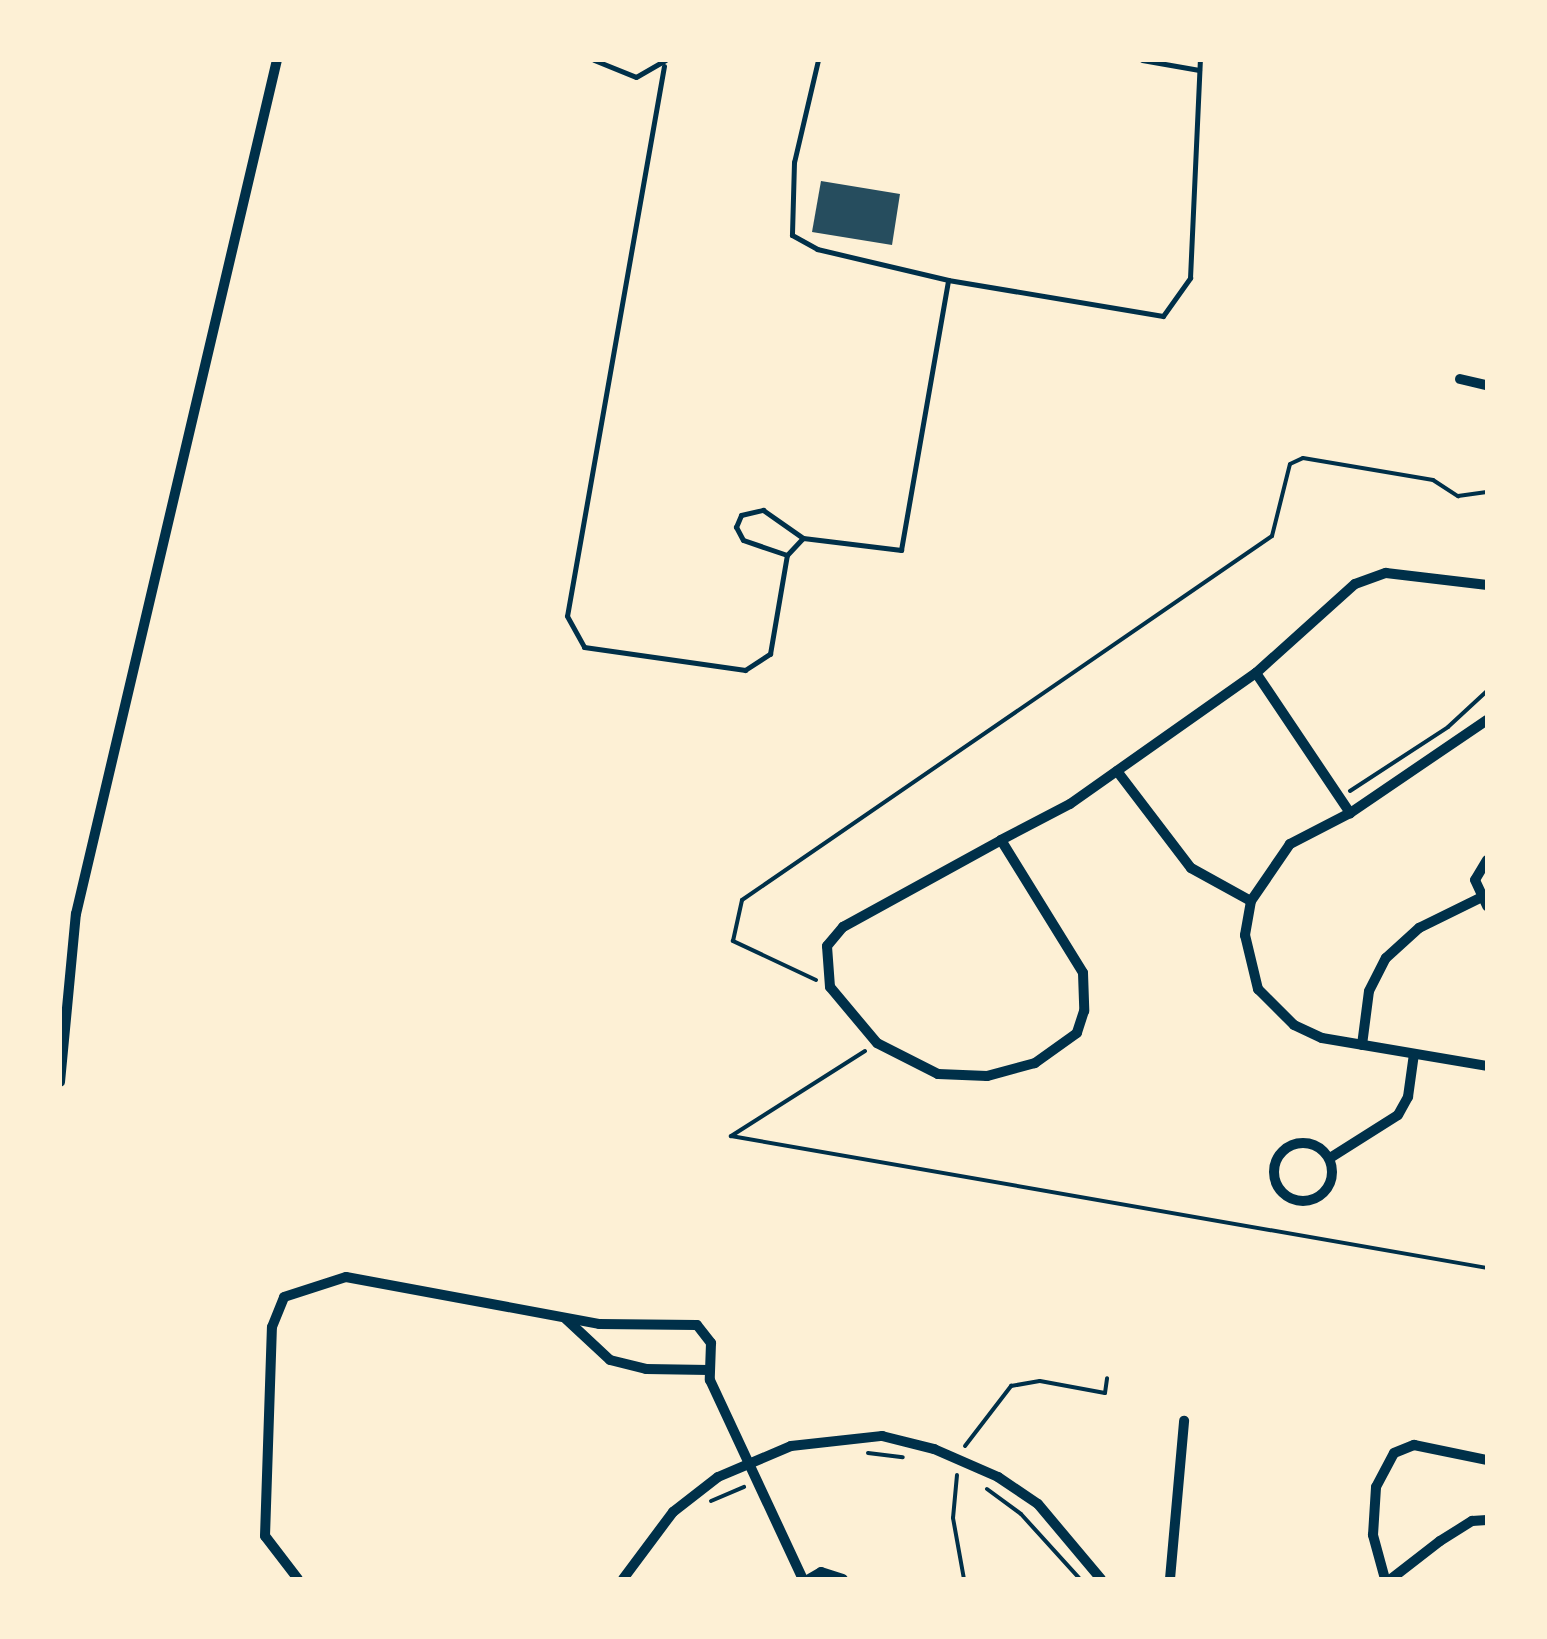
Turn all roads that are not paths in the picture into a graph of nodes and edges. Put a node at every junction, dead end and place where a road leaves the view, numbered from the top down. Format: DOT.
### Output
graph roads {
  1 [pos="277,60"];
  2 [pos="594,60"];
  3 [pos="818,60"];
  4 [pos="1142,60"];
  5 [pos="1200,60"];
  6 [pos="665,63"];
  7 [pos="1199,70"];
  8 [pos="948,280"];
  9 [pos="1460,379"];
  10 [pos="1487,385"];
  11 [pos="803,538"];
  12 [pos="786,555"];
  13 [pos="1487,584"];
  14 [pos="1256,673"];
  15 [pos="1487,720"];
  16 [pos="1117,771"];
  17 [pos="1350,813"];
  18 [pos="1001,840"];
  19 [pos="1487,860"];
  20 [pos="1251,901"];
  21 [pos="1484,902"];
  22 [pos="1362,1045"];
  23 [pos="1414,1054"];
  24 [pos="1487,1066"];
  25 [pos="60,1082"];
  26 [pos="1330,1158"];
  27 [pos="565,1318"];
  28 [pos="709,1370"];
  29 [pos="1184,1421"];
  30 [pos="1487,1460"];
  31 [pos="749,1463"];
  32 [pos="1487,1520"];
  33 [pos="298,1579"];
  34 [pos="623,1579"];
  35 [pos="806,1579"];
  36 [pos="843,1579"];
  37 [pos="1102,1579"];
  38 [pos="1170,1579"];
  39 [pos="1388,1579"];
  1 -- 25 [label="street"];
  2 -- 6 [label="lane"];
  3 -- 8 [label="lane"];
  4 -- 7 [label="lane"];
  5 -- 7 [label="lane"];
  6 -- 12 [label="lane"];
  7 -- 8 [label="lane"];
  8 -- 11 [label="lane"];
  9 -- 10 [label="street"];
  11 -- 12 [label="lane"];
  11 -- 12 [label="lane"];
  13 -- 14 [label="street"];
  14 -- 16 [label="street"];
  14 -- 17 [label="street"];
  15 -- 17 [label="street"];
  16 -- 18 [label="street"];
  16 -- 20 [label="street"];
  17 -- 20 [label="street"];
  18 -- 18 [label="street"];
  19 -- 21 [label="street"];
  20 -- 22 [label="street"];
  21 -- 22 [label="street"];
  22 -- 23 [label="street"];
  23 -- 24 [label="street"];
  23 -- 26 [label="street"];
  26 -- 26 [label="street"];
  27 -- 28 [label="street"];
  27 -- 28 [label="street"];
  27 -- 33 [label="street"];
  28 -- 31 [label="street"];
  29 -- 38 [label="street"];
  30 -- 39 [label="street"];
  31 -- 34 [label="street"];
  31 -- 35 [label="street"];
  31 -- 37 [label="street"];
  32 -- 39 [label="street"];
  35 -- 36 [label="street"];
}
